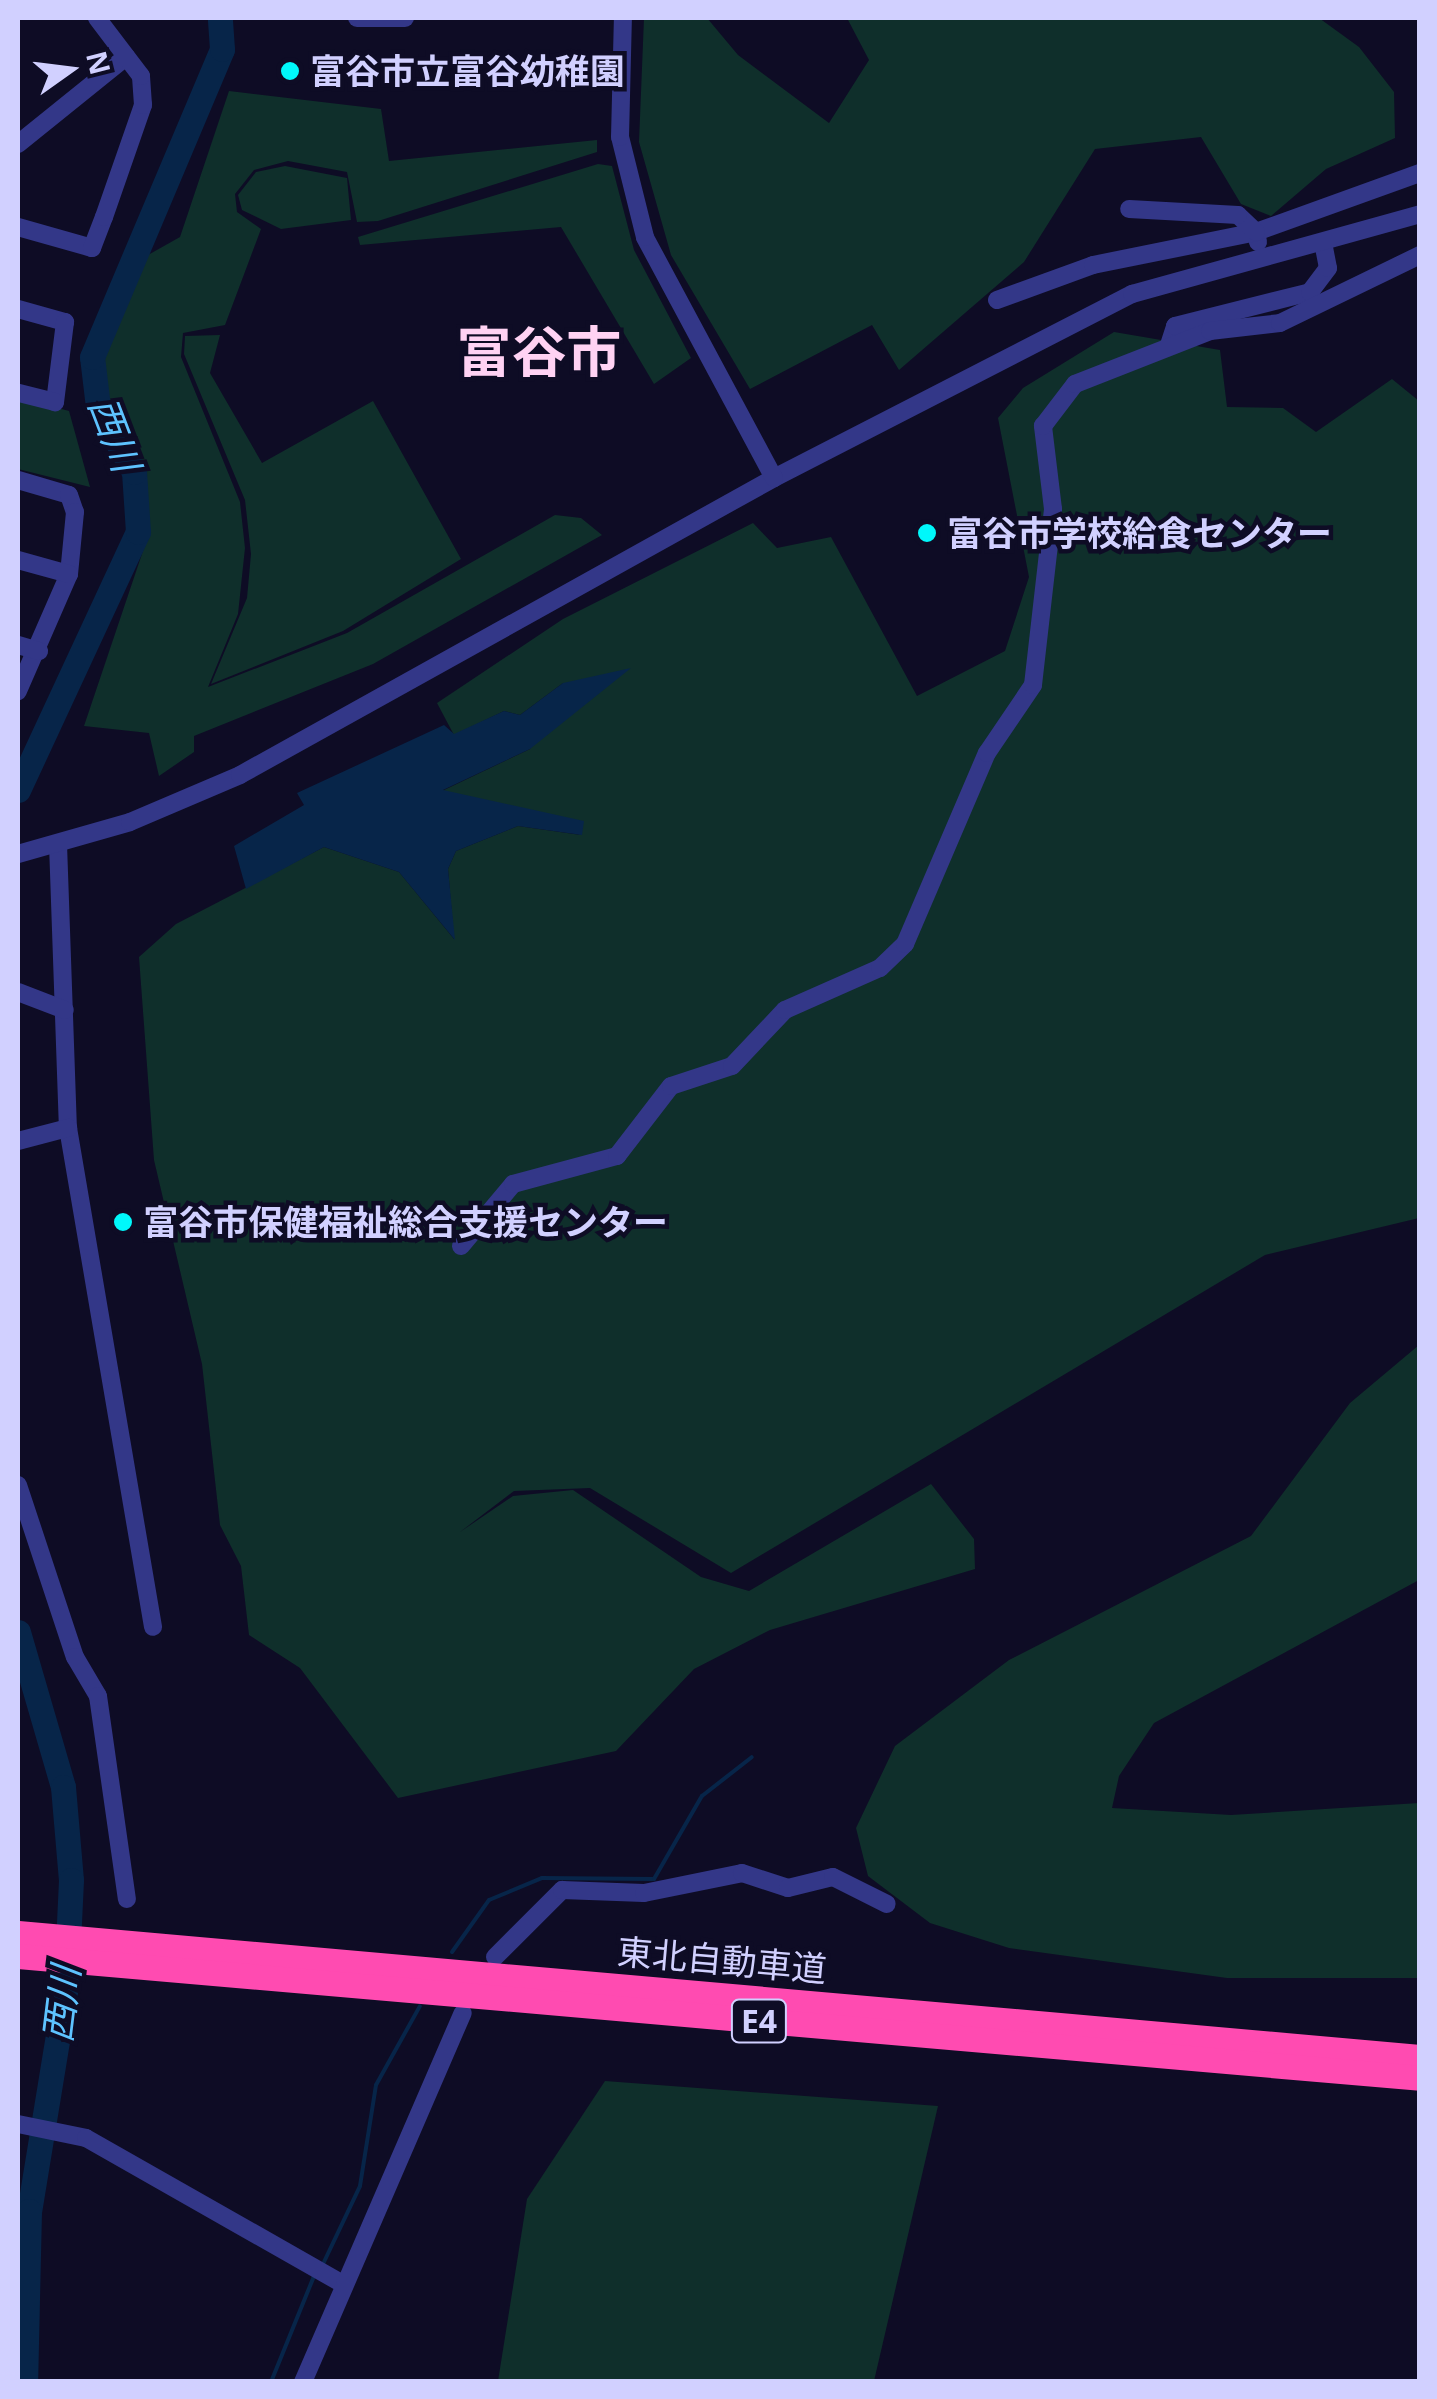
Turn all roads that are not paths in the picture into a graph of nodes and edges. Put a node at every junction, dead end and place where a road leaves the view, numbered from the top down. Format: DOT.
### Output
graph roads {
  1 [pos="97,18"];
  2 [pos="357,18"];
  3 [pos="405,18"];
  4 [pos="623,18"];
  5 [pos="126,58"];
  6 [pos="18,144"];
  7 [pos="1420,173"];
  8 [pos="1128,209"];
  9 [pos="1420,214"];
  10 [pos="18,227"];
  11 [pos="1256,232"];
  12 [pos="1323,242"];
  13 [pos="1420,254"];
  14 [pos="1261,257"];
  15 [pos="997,300"];
  16 [pos="18,310"];
  17 [pos="1169,346"];
  18 [pos="18,393"];
  19 [pos="774,478"];
  20 [pos="18,480"];
  21 [pos="18,560"];
  22 [pos="69,574"];
  23 [pos="18,645"];
  24 [pos="39,651"];
  25 [pos="18,690"];
  26 [pos="58,844"];
  27 [pos="18,854"];
  28 [pos="18,992"];
  29 [pos="56,1007"];
  30 [pos="68,1128"];
  31 [pos="18,1140"];
  32 [pos="460,1246"];
  33 [pos="18,1485"];
  34 [pos="153,1627"];
  35 [pos="127,1899"];
  36 [pos="887,1904"];
  37 [pos="24,1945"];
  38 [pos="99,1952"];
  39 [pos="495,1956"];
  40 [pos="464,2013"];
  41 [pos="1420,2057"];
  42 [pos="1420,2078"];
  43 [pos="18,2124"];
  44 [pos="343,2284"];
  45 [pos="303,2382"];
  1 -- 5 [label="street"];
  2 -- 3 [label="street"];
  4 -- 19 [label="street"];
  5 -- 6 [label="street"];
  5 -- 10 [label="street"];
  7 -- 11 [label="street"];
  8 -- 11 [label="street"];
  9 -- 12 [label="street"];
  11 -- 14 [label="street"];
  11 -- 15 [label="street"];
  12 -- 14 [label="street"];
  12 -- 17 [label="street"];
  13 -- 17 [label="street"];
  14 -- 19 [label="street"];
  16 -- 18 [label="street"];
  17 -- 32 [label="street"];
  19 -- 26 [label="street"];
  20 -- 22 [label="street"];
  21 -- 22 [label="street"];
  22 -- 24 [label="street"];
  23 -- 24 [label="street"];
  24 -- 25 [label="street"];
  26 -- 27 [label="street"];
  26 -- 29 [label="street"];
  28 -- 29 [label="street"];
  29 -- 30 [label="street"];
  30 -- 31 [label="street"];
  30 -- 34 [label="street"];
  33 -- 35 [label="street"];
  36 -- 39 [label="street"];
  37 -- 38 [label="highway, 東北自動車道 / E4"];
  38 -- 41 [label="highway, 東北自動車道 / E4"];
  38 -- 42 [label="highway, 東北自動車道 / E4"];
  40 -- 44 [label="street"];
  43 -- 44 [label="street"];
  44 -- 45 [label="street"];
}
